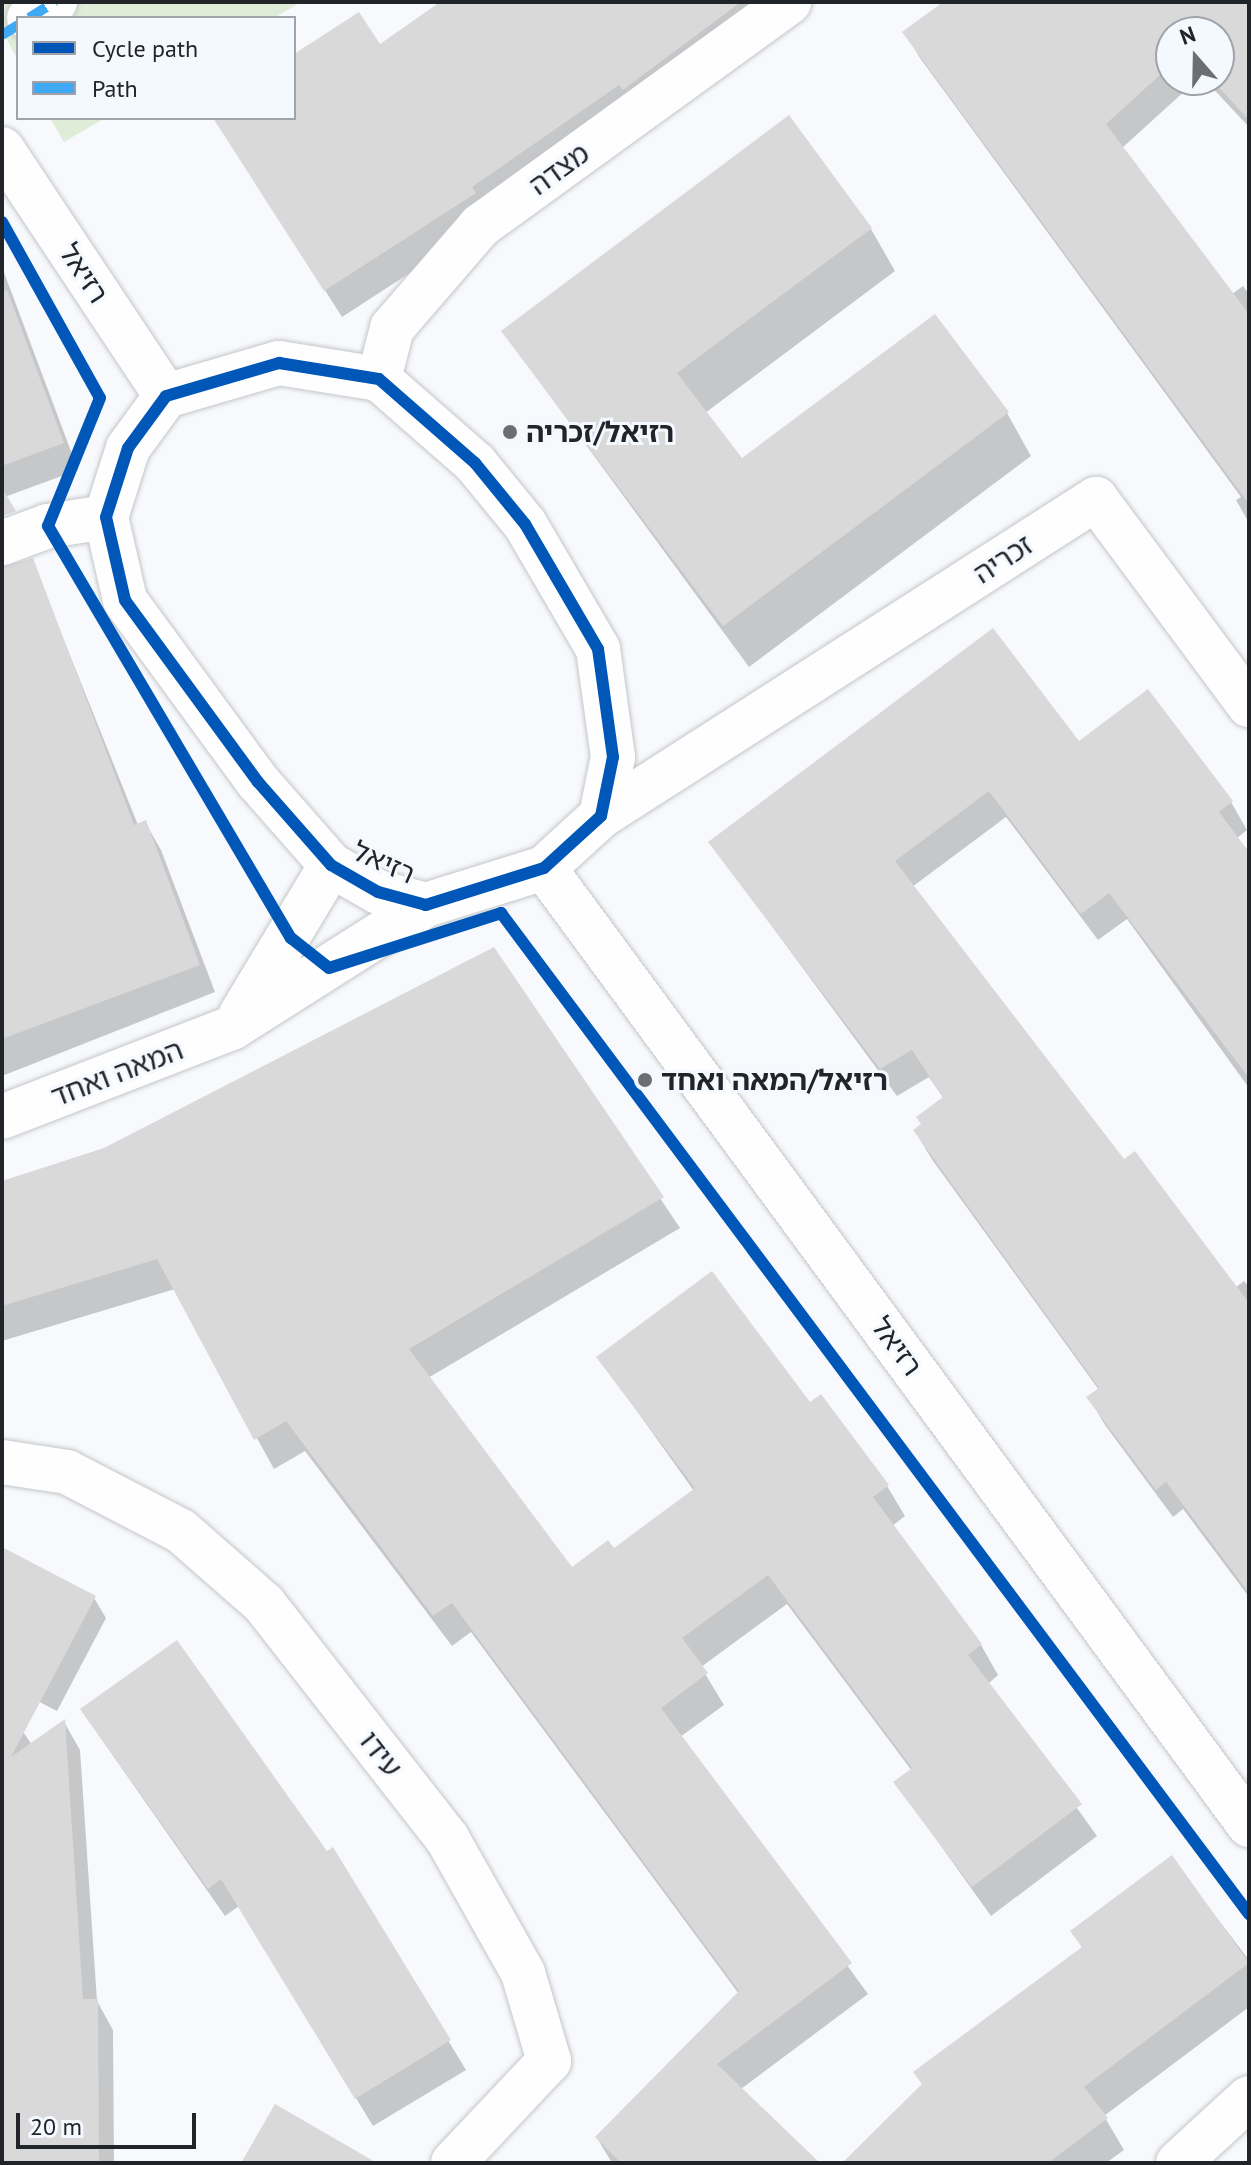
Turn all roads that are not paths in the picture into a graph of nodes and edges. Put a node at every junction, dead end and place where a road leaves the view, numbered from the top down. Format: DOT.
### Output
graph roads {
  1 [pos="55,2"];
  2 [pos="789,2"];
  3 [pos="32,16"];
  4 [pos="2,149"];
  5 [pos="379,379"];
  6 [pos="166,396"];
  7 [pos="106,517"];
  8 [pos="2,543"];
  9 [pos="1249,705"];
  10 [pos="613,757"];
  11 [pos="694,757"];
  12 [pos="601,816"];
  13 [pos="331,865"];
  14 [pos="544,868"];
  15 [pos="426,905"];
  16 [pos="232,1028"];
  17 [pos="2,1117"];
  18 [pos="2,1462"];
  19 [pos="1249,1825"];
  20 [pos="1249,2098"];
  21 [pos="453,2163"];
  22 [pos="1178,2163"];
  1 -- 3 [label="street"];
  2 -- 5 [label="street, מצדה"];
  4 -- 6 [label="street, רזיאל"];
  5 -- 6 [label="street"];
  5 -- 10 [label="street"];
  6 -- 7 [label="street"];
  7 -- 8 [label="street"];
  7 -- 13 [label="street, רזיאל"];
  9 -- 11 [label="street, זכריה"];
  10 -- 11 [label="street"];
  10 -- 12 [label="street"];
  11 -- 12 [label="street, זכריה"];
  12 -- 14 [label="street, רזיאל"];
  13 -- 15 [label="street, רזיאל"];
  13 -- 16 [label="street"];
  14 -- 15 [label="street, רזיאל"];
  14 -- 19 [label="street, רזיאל"];
  15 -- 16 [label="street, המאה ואחד"];
  16 -- 17 [label="street, המאה ואחד"];
  18 -- 21 [label="street, עידו"];
  20 -- 22 [label="street"];
}
